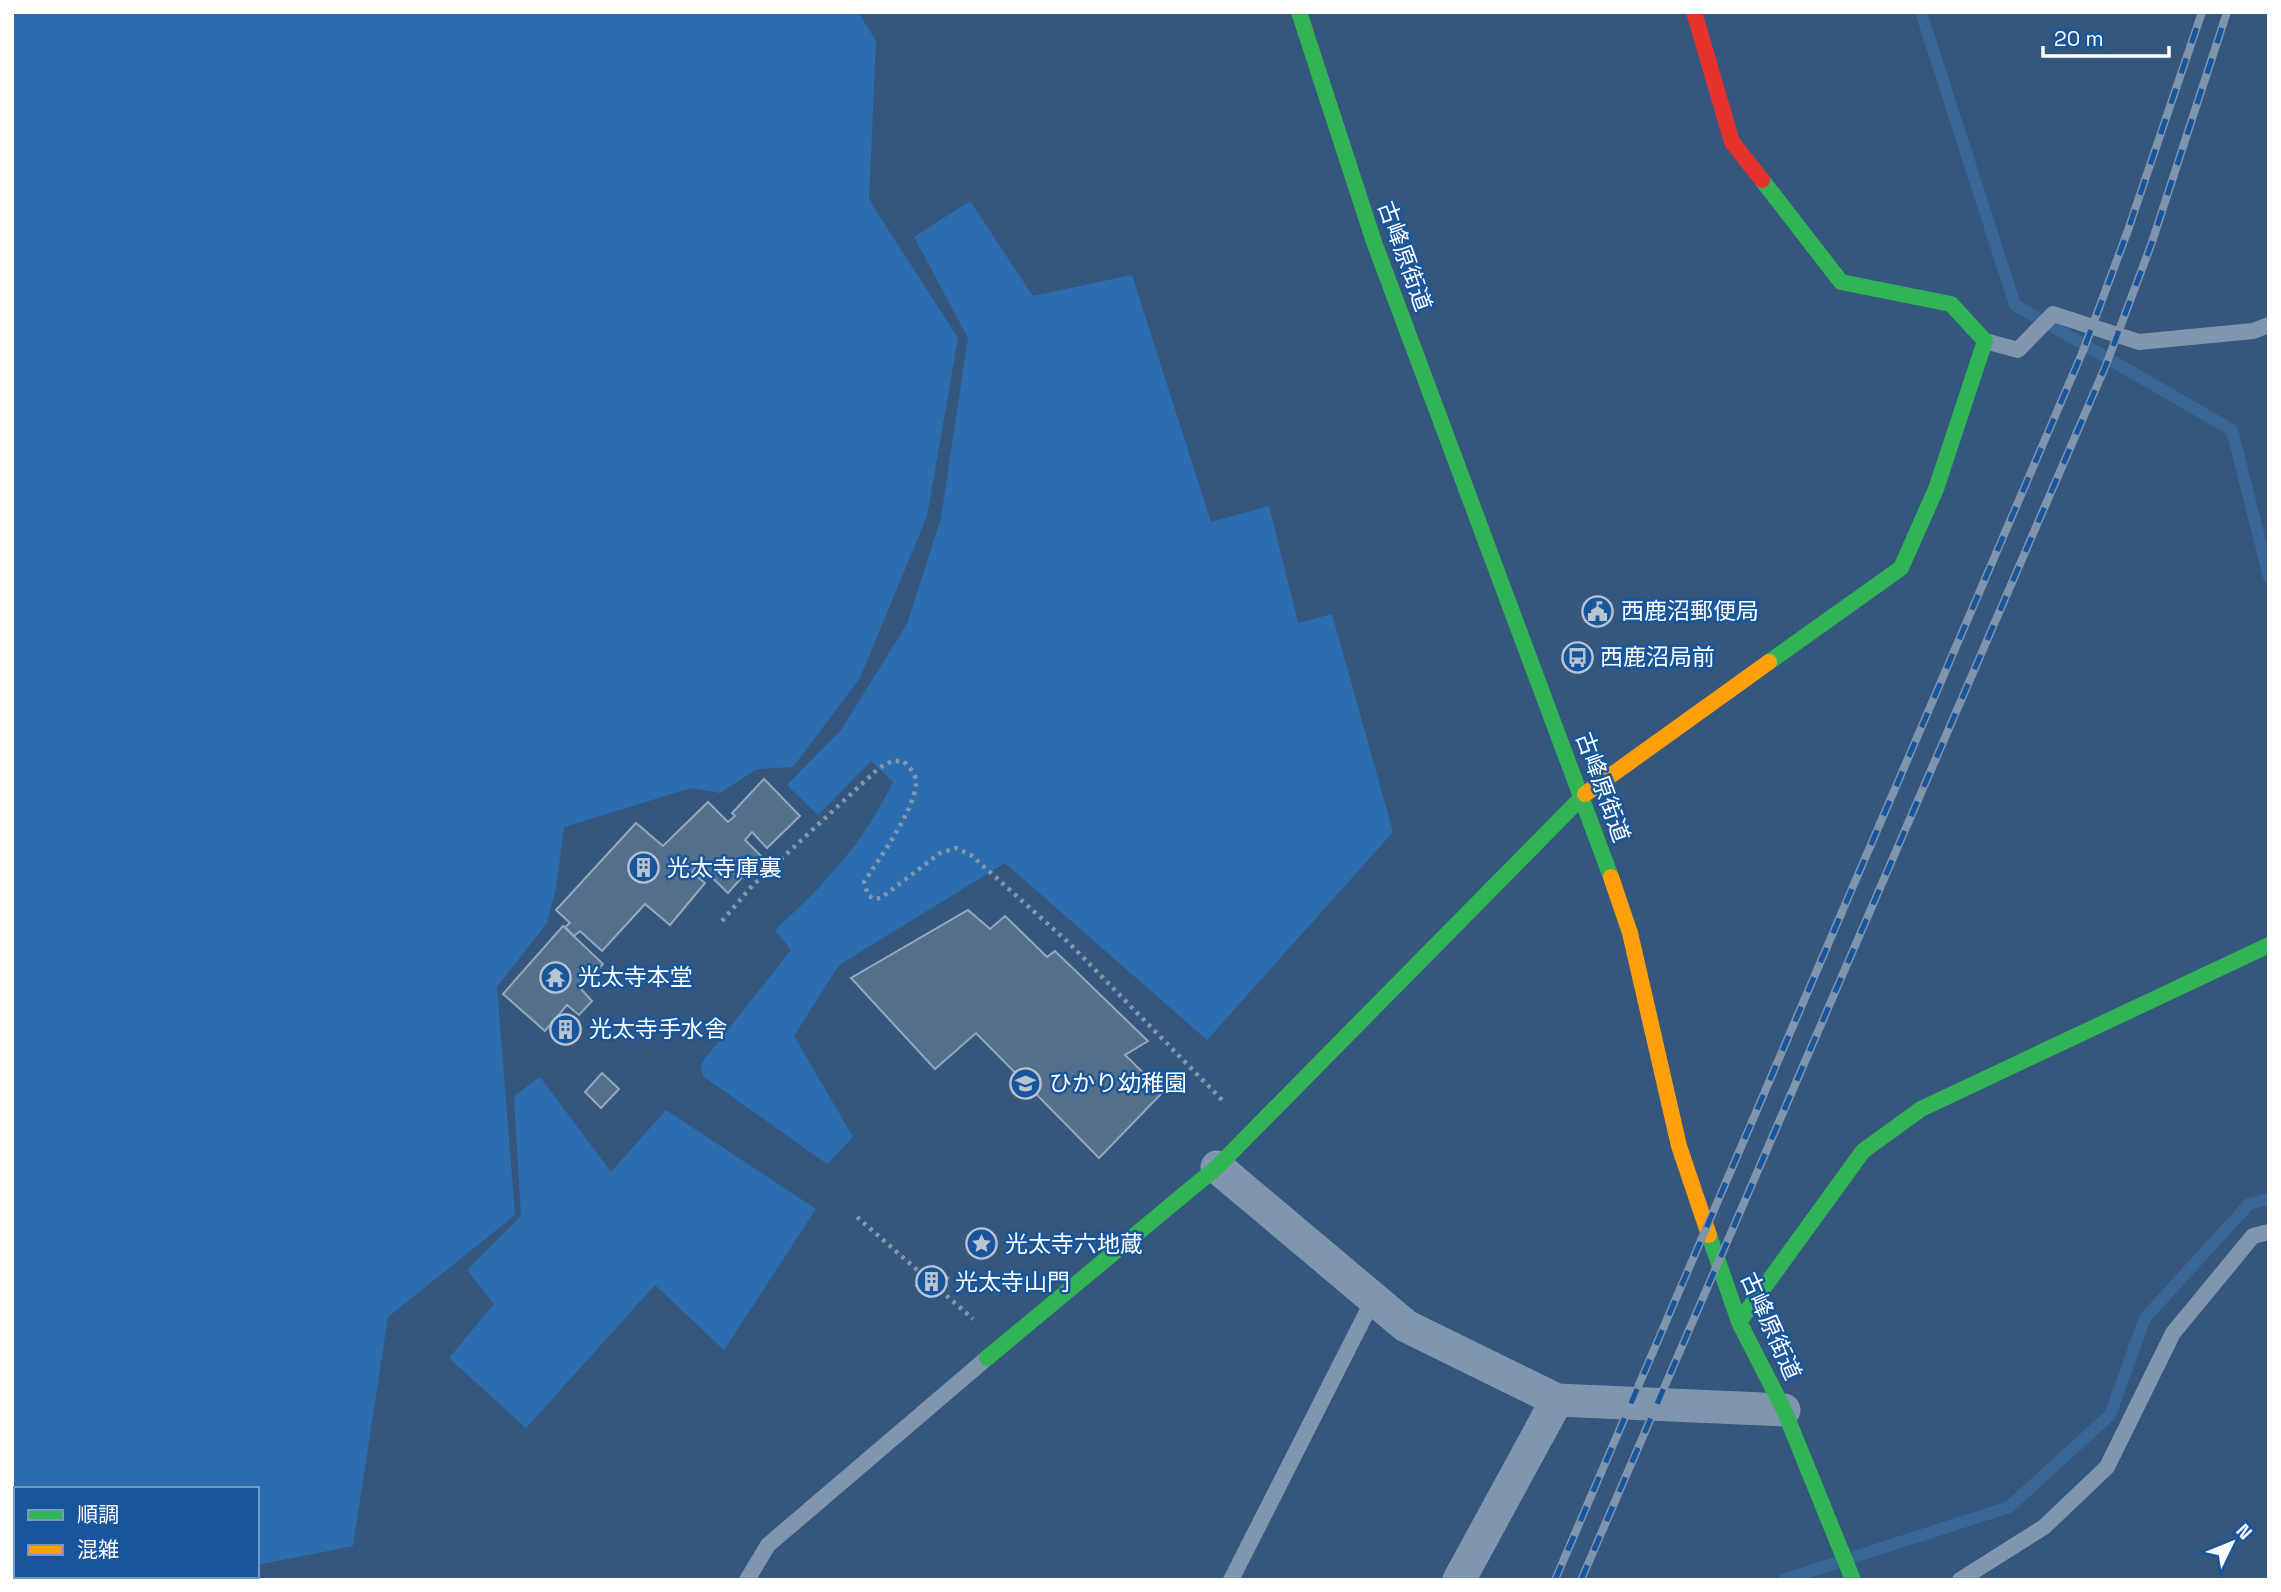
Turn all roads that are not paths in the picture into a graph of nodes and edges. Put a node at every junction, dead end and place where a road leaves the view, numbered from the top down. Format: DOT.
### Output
graph roads {
  1 [pos="1299,12"];
  2 [pos="1694,12"];
  3 [pos="2269,325"];
  4 [pos="1984,341"];
  5 [pos="1583,796"];
  6 [pos="2269,945"];
  7 [pos="1217,1167"];
  8 [pos="2269,1233"];
  9 [pos="1374,1298"];
  10 [pos="1739,1322"];
  11 [pos="987,1358"];
  12 [pos="1557,1400"];
  13 [pos="1784,1410"];
  14 [pos="747,1580"];
  15 [pos="1231,1580"];
  16 [pos="1460,1580"];
  17 [pos="1853,1580"];
  18 [pos="1960,1580"];
  1 -- 5 [label="street, 古峰原街道"];
  2 -- 4 [label="street"];
  3 -- 4 [label="lane"];
  4 -- 5 [label="street"];
  5 -- 7 [label="street"];
  5 -- 10 [label="street, 古峰原街道"];
  6 -- 10 [label="street"];
  7 -- 9 [label="street"];
  7 -- 11 [label="street"];
  8 -- 18 [label="lane"];
  9 -- 12 [label="street"];
  9 -- 15 [label="lane"];
  10 -- 13 [label="street, 古峰原街道"];
  11 -- 14 [label="lane"];
  12 -- 13 [label="street"];
  12 -- 16 [label="street"];
  13 -- 17 [label="street, 古峰原街道"];
}
